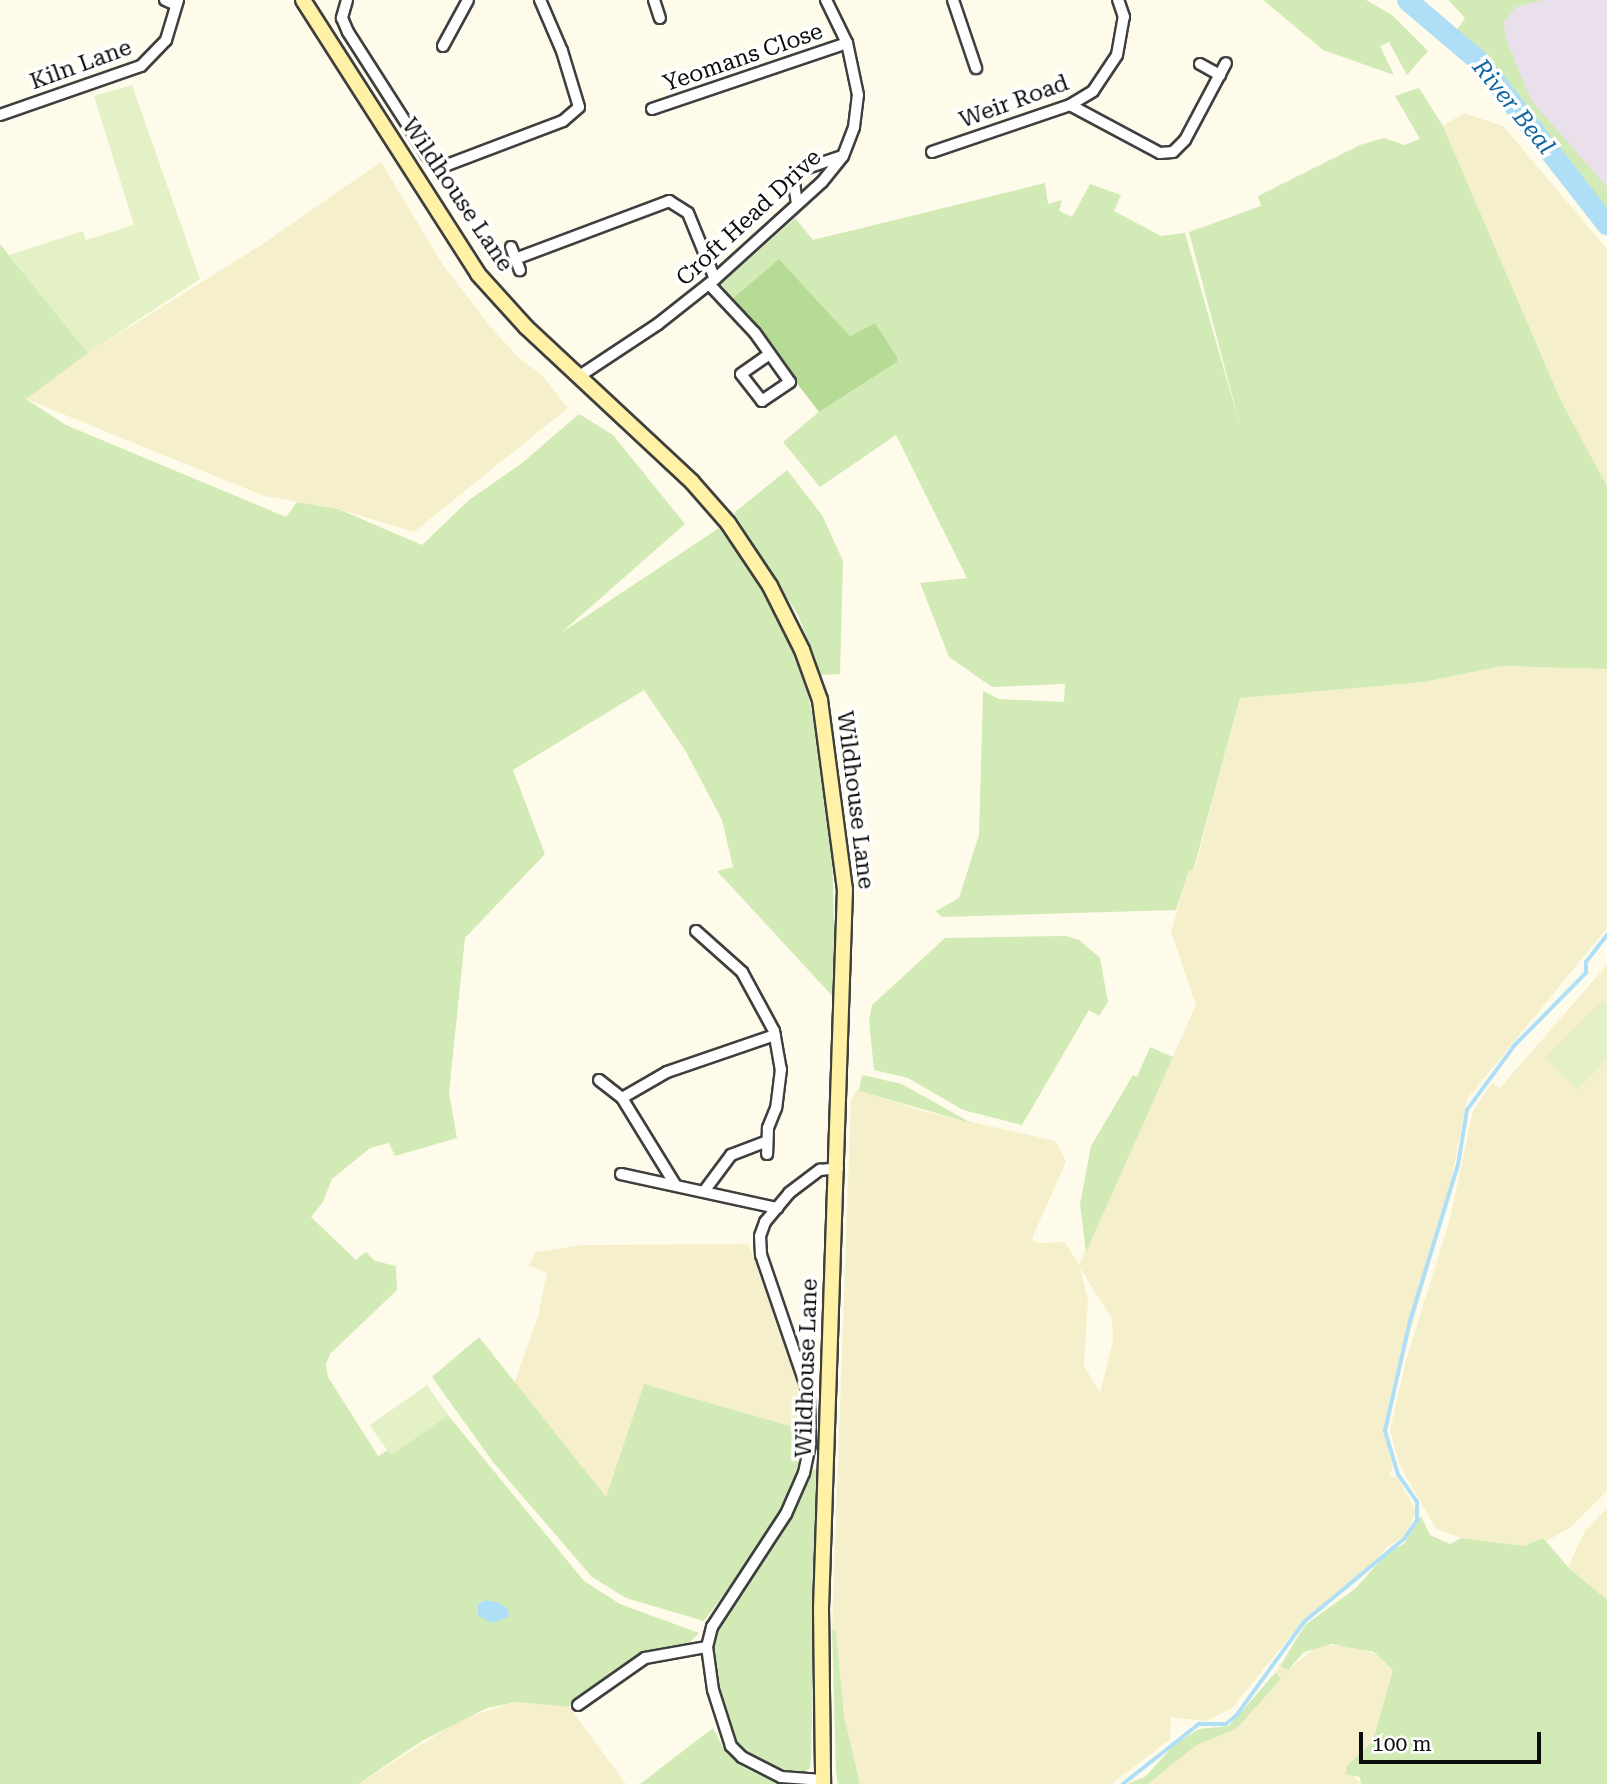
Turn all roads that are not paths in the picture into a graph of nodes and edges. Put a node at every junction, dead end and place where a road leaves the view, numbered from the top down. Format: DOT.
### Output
graph roads {
  1 [pos="165,0"];
  2 [pos="303,0"];
  3 [pos="347,0"];
  4 [pos="468,0"];
  5 [pos="540,0"];
  6 [pos="654,0"];
  7 [pos="826,0"];
  8 [pos="953,0"];
  9 [pos="1118,0"];
  10 [pos="177,2"];
  11 [pos="660,18"];
  12 [pos="847,43"];
  13 [pos="443,46"];
  14 [pos="1226,63"];
  15 [pos="1200,64"];
  16 [pos="976,68"];
  17 [pos="1220,75"];
  18 [pos="1070,105"];
  19 [pos="652,109"];
  20 [pos="0,115"];
  21 [pos="932,152"];
  22 [pos="843,156"];
  23 [pos="797,204"];
  24 [pos="511,247"];
  25 [pos="515,259"];
  26 [pos="520,270"];
  27 [pos="712,282"];
  28 [pos="768,355"];
  29 [pos="578,377"];
  30 [pos="696,931"];
  31 [pos="775,1035"];
  32 [pos="599,1080"];
  33 [pos="622,1098"];
  34 [pos="765,1142"];
  35 [pos="767,1154"];
  36 [pos="838,1168"];
  37 [pos="621,1174"];
  38 [pos="675,1184"];
  39 [pos="705,1190"];
  40 [pos="776,1208"];
  41 [pos="706,1647"];
  42 [pos="578,1705"];
  43 [pos="823,1782"];
  1 -- 10 [label="street"];
  2 -- 29 [label="main road, Wildhouse Lane"];
  3 -- 5 [label="street"];
  4 -- 13 [label="street"];
  6 -- 11 [label="street"];
  7 -- 12 [label="street, Croft Head Drive"];
  8 -- 16 [label="street"];
  9 -- 18 [label="street, Weir Road"];
  10 -- 20 [label="street, Kiln Lane"];
  12 -- 19 [label="street, Yeomans Close"];
  12 -- 22 [label="street, Croft Head Drive"];
  14 -- 17 [label="street"];
  15 -- 17 [label="street"];
  17 -- 18 [label="street"];
  18 -- 21 [label="street, Weir Road"];
  22 -- 23 [label="street, Croft Head Drive"];
  22 -- 23 [label="street"];
  23 -- 27 [label="street, Croft Head Drive"];
  24 -- 25 [label="street"];
  25 -- 26 [label="street"];
  25 -- 27 [label="street"];
  27 -- 28 [label="street"];
  27 -- 29 [label="street, Croft Head Drive"];
  28 -- 28 [label="street"];
  29 -- 36 [label="main road, Wildhouse Lane"];
  30 -- 31 [label="street"];
  31 -- 33 [label="street"];
  31 -- 34 [label="street"];
  32 -- 33 [label="street"];
  33 -- 38 [label="street"];
  34 -- 35 [label="street"];
  34 -- 39 [label="street"];
  36 -- 40 [label="street"];
  36 -- 43 [label="main road, Wildhouse Lane"];
  37 -- 38 [label="street"];
  38 -- 39 [label="street"];
  39 -- 40 [label="street"];
  40 -- 41 [label="street"];
  41 -- 42 [label="street"];
  41 -- 43 [label="street"];
}
